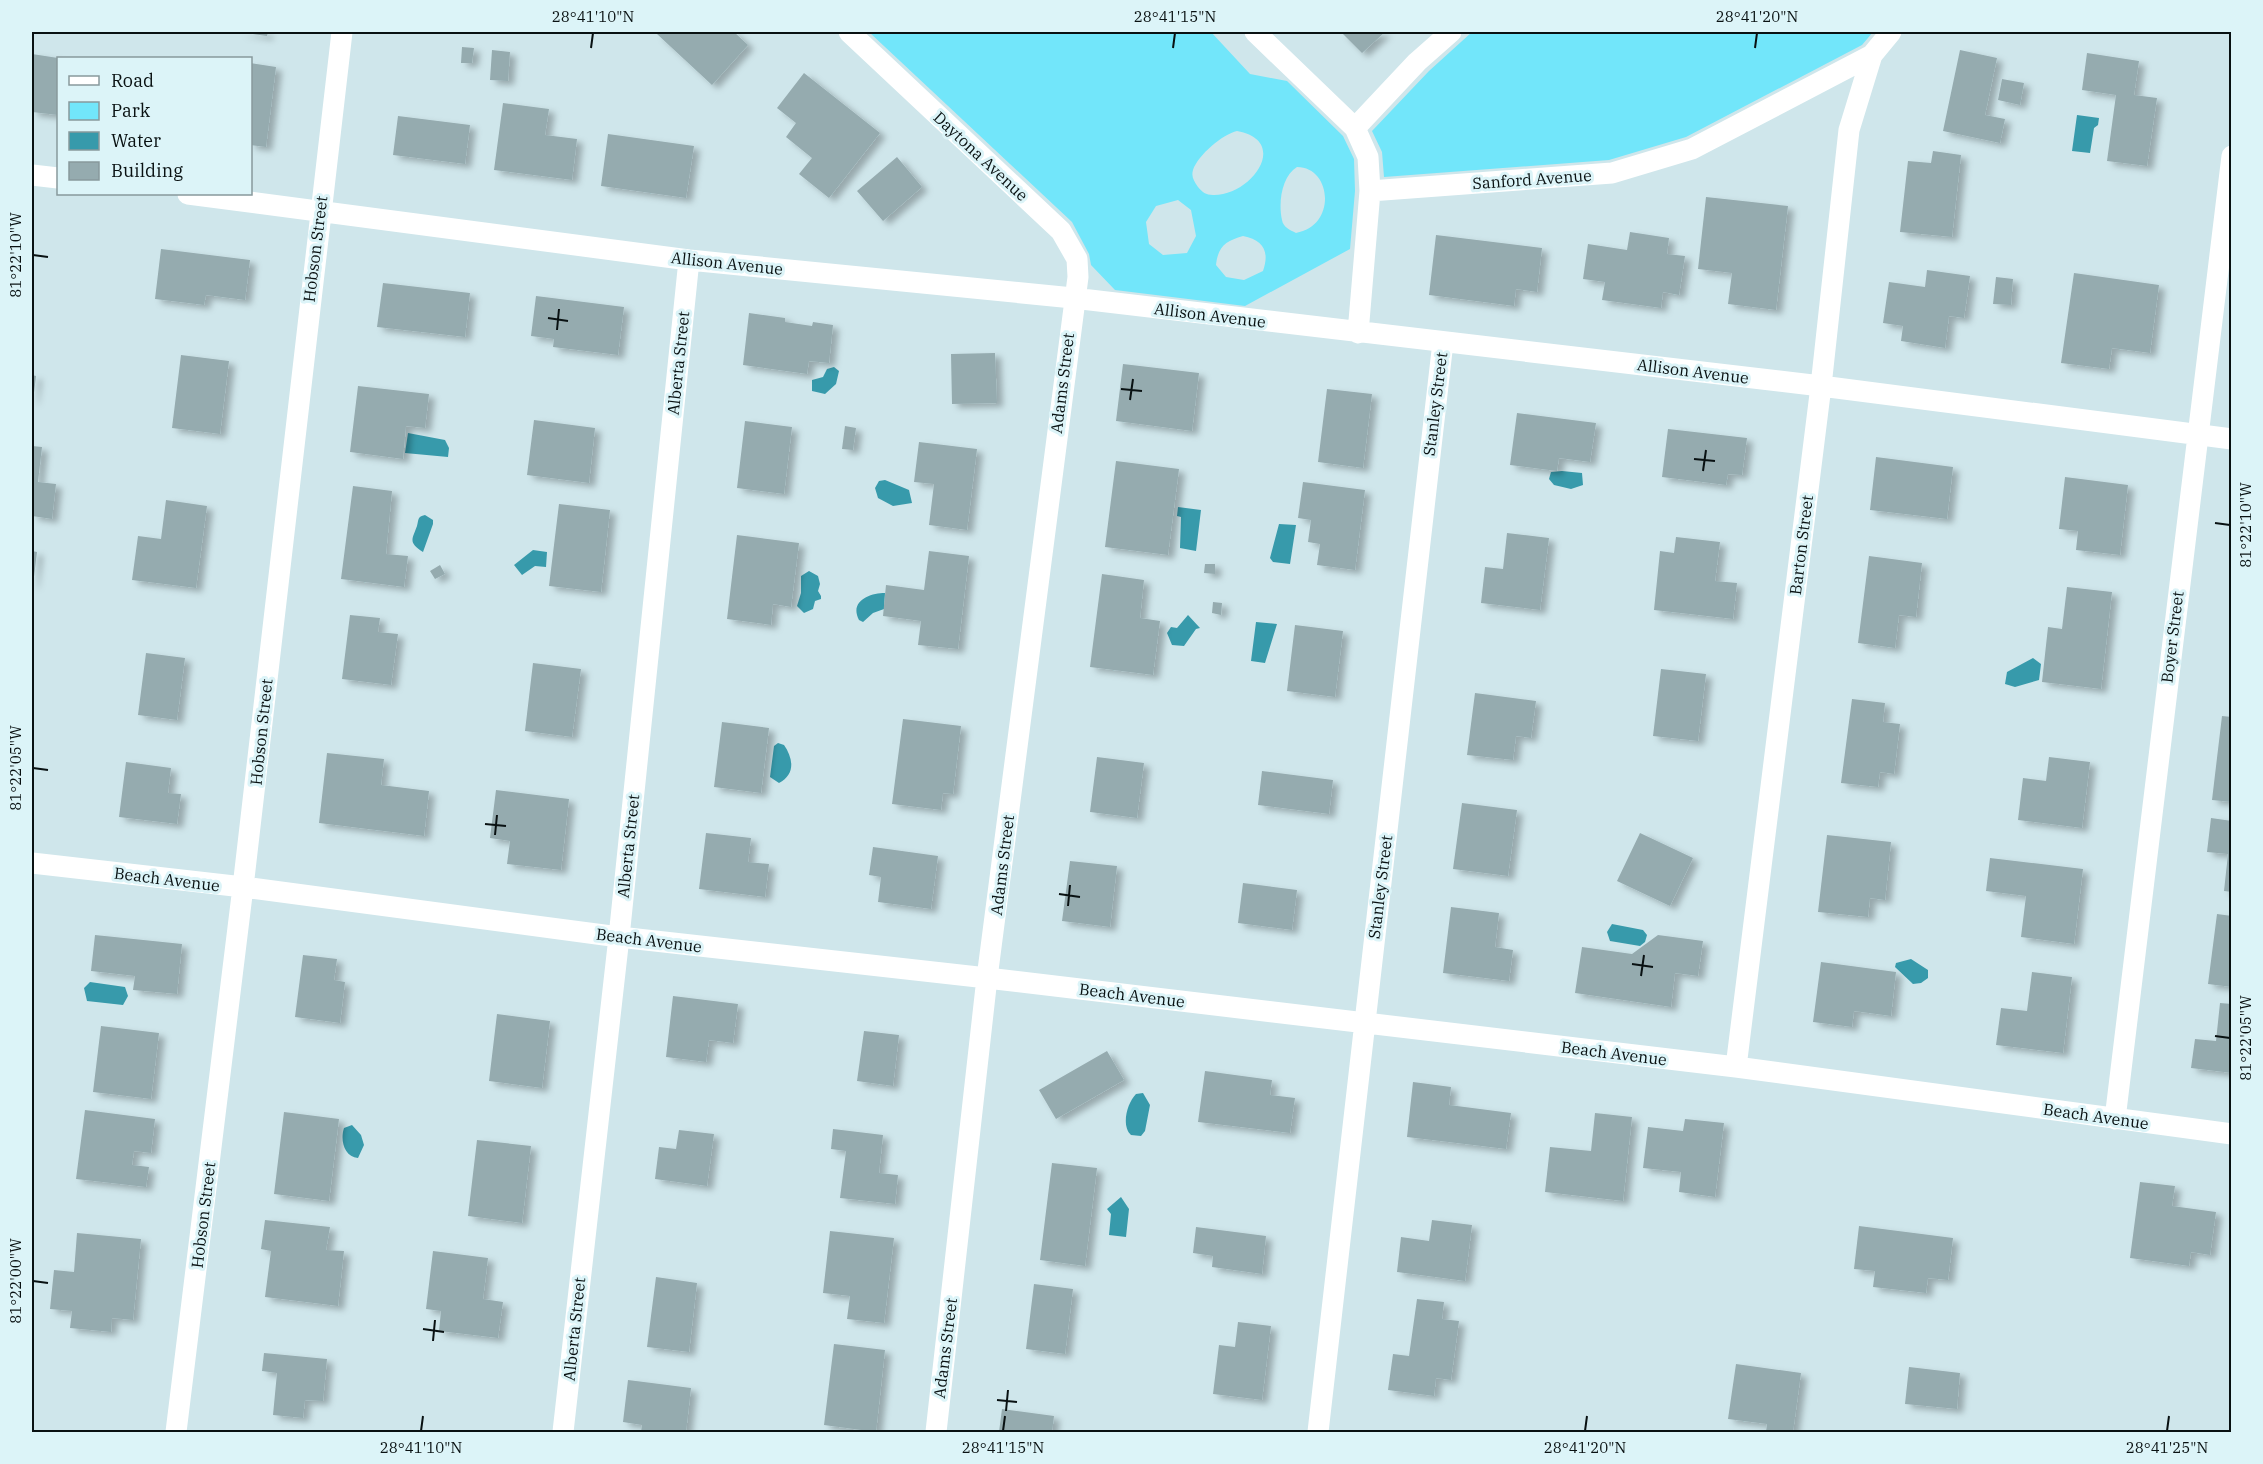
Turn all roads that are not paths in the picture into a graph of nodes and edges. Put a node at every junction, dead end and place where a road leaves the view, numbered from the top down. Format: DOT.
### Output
graph roads {
  1 [pos="342,32"];
  2 [pos="849,32"];
  3 [pos="1255,32"];
  4 [pos="1451,32"];
  5 [pos="1891,32"];
  6 [pos="1872,55"];
  7 [pos="1355,128"];
  8 [pos="2232,156"];
  9 [pos="32,175"];
  10 [pos="57,178"];
  11 [pos="1370,191"];
  12 [pos="197,195"];
  13 [pos="320,209"];
  14 [pos="689,260"];
  15 [pos="1073,298"];
  16 [pos="1358,333"];
  17 [pos="1443,342"];
  18 [pos="1821,386"];
  19 [pos="2196,435"];
  20 [pos="2232,439"];
  21 [pos="32,863"];
  22 [pos="243,887"];
  23 [pos="619,937"];
  24 [pos="987,978"];
  25 [pos="1364,1023"];
  26 [pos="1736,1067"];
  27 [pos="2115,1119"];
  28 [pos="2232,1134"];
  29 [pos="176,1432"];
  30 [pos="563,1432"];
  31 [pos="936,1432"];
  32 [pos="1318,1432"];
  1 -- 13 [label="street, Hobson Street"];
  2 -- 15 [label="street, Daytona Avenue"];
  3 -- 7 [label="street"];
  4 -- 7 [label="street"];
  5 -- 6 [label="street, Barton Street"];
  6 -- 11 [label="street, Sanford Avenue"];
  6 -- 18 [label="street, Barton Street"];
  7 -- 11 [label="street"];
  8 -- 19 [label="street, Boyer Street"];
  9 -- 10 [label="street"];
  11 -- 16 [label="street"];
  12 -- 13 [label="street, Allison Avenue"];
  13 -- 14 [label="street, Allison Avenue"];
  13 -- 22 [label="street, Hobson Street"];
  14 -- 15 [label="street, Allison Avenue"];
  14 -- 23 [label="street, Alberta Street"];
  15 -- 16 [label="street, Allison Avenue"];
  15 -- 24 [label="street, Adams Street"];
  16 -- 17 [label="street, Allison Avenue"];
  17 -- 18 [label="street, Allison Avenue"];
  17 -- 25 [label="street, Stanley Street"];
  18 -- 19 [label="street, Allison Avenue"];
  18 -- 26 [label="street, Barton Street"];
  19 -- 20 [label="street, Allison Avenue"];
  19 -- 27 [label="street, Boyer Street"];
  21 -- 22 [label="street, Beach Avenue"];
  22 -- 23 [label="street, Beach Avenue"];
  22 -- 29 [label="street, Hobson Street"];
  23 -- 24 [label="street, Beach Avenue"];
  23 -- 30 [label="street, Alberta Street"];
  24 -- 25 [label="street, Beach Avenue"];
  24 -- 31 [label="street, Adams Street"];
  25 -- 26 [label="street, Beach Avenue"];
  25 -- 32 [label="street, Stanley Street"];
  26 -- 27 [label="street, Beach Avenue"];
  27 -- 28 [label="street, Beach Avenue"];
}
